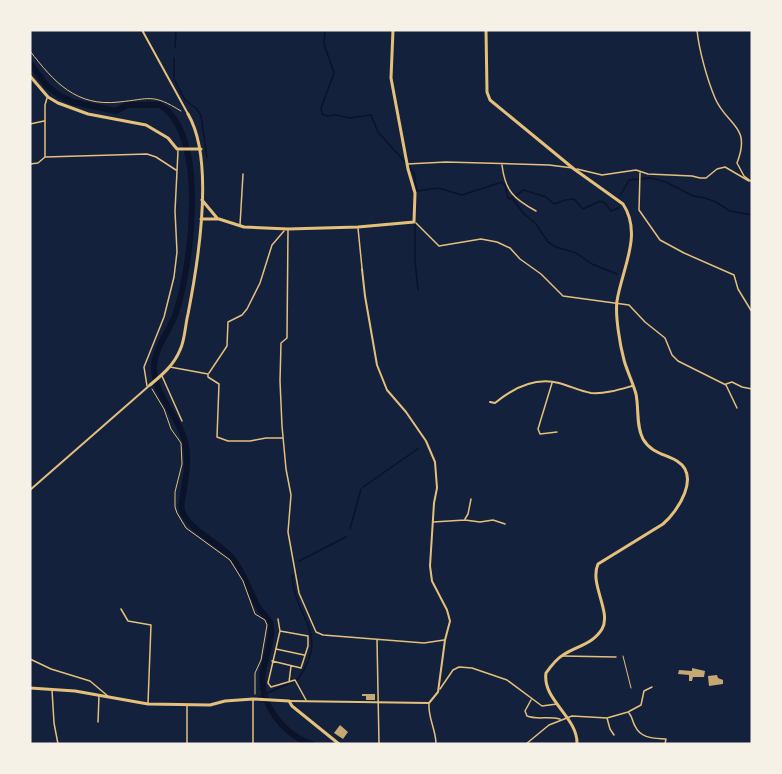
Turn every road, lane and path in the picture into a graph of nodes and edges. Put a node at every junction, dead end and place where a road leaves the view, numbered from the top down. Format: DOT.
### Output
graph roads {
  1 [pos="142,30"];
  2 [pos="393,30"];
  3 [pos="486,30"];
  4 [pos="697,30"];
  5 [pos="30,51"];
  6 [pos="30,76"];
  7 [pos="48,97"];
  8 [pos="188,114"];
  9 [pos="45,120"];
  10 [pos="30,124"];
  11 [pos="179,149"];
  12 [pos="201,149"];
  13 [pos="45,157"];
  14 [pos="30,164"];
  15 [pos="407,164"];
  16 [pos="501,164"];
  17 [pos="574,169"];
  18 [pos="176,171"];
  19 [pos="640,171"];
  20 [pos="243,174"];
  21 [pos="750,181"];
  22 [pos="201,198"];
  23 [pos="536,211"];
  24 [pos="201,219"];
  25 [pos="219,219"];
  26 [pos="414,222"];
  27 [pos="240,226"];
  28 [pos="358,227"];
  29 [pos="286,229"];
  30 [pos="362,269"];
  31 [pos="617,303"];
  32 [pos="752,312"];
  33 [pos="170,367"];
  34 [pos="162,374"];
  35 [pos="208,374"];
  36 [pos="553,382"];
  37 [pos="726,385"];
  38 [pos="148,386"];
  39 [pos="633,386"];
  40 [pos="752,389"];
  41 [pos="490,402"];
  42 [pos="737,408"];
  43 [pos="183,421"];
  44 [pos="557,432"];
  45 [pos="283,438"];
  46 [pos="30,490"];
  47 [pos="471,499"];
  48 [pos="465,520"];
  49 [pos="432,522"];
  50 [pos="505,524"];
  51 [pos="121,609"];
  52 [pos="278,619"];
  53 [pos="279,631"];
  54 [pos="377,640"];
  55 [pos="445,640"];
  56 [pos="276,649"];
  57 [pos="306,655"];
  58 [pos="562,656"];
  59 [pos="623,656"];
  60 [pos="615,657"];
  61 [pos="30,659"];
  62 [pos="272,661"];
  63 [pos="291,665"];
  64 [pos="290,682"];
  65 [pos="652,687"];
  66 [pos="30,688"];
  67 [pos="631,688"];
  68 [pos="52,689"];
  69 [pos="438,692"];
  70 [pos="99,695"];
  71 [pos="110,697"];
  72 [pos="253,699"];
  73 [pos="532,700"];
  74 [pos="289,701"];
  75 [pos="307,702"];
  76 [pos="378,703"];
  77 [pos="429,703"];
  78 [pos="148,704"];
  79 [pos="557,704"];
  80 [pos="187,705"];
  81 [pos="628,712"];
  82 [pos="563,718"];
  83 [pos="607,718"];
  84 [pos="98,722"];
  85 [pos="614,735"];
  86 [pos="531,743"];
  87 [pos="58,744"];
  88 [pos="187,744"];
  89 [pos="253,744"];
  90 [pos="339,744"];
  91 [pos="379,744"];
  92 [pos="436,744"];
  93 [pos="526,744"];
  94 [pos="576,744"];
  95 [pos="665,744"];
  1 -- 8 [label="street"];
  2 -- 15 [label="main road"];
  3 -- 17 [label="main road"];
  4 -- 21 [label="street"];
  5 -- 8 [label="path"];
  6 -- 7 [label="main road"];
  7 -- 9 [label="street"];
  7 -- 11 [label="main road"];
  8 -- 12 [label="main road"];
  9 -- 10 [label="street"];
  9 -- 13 [label="street"];
  11 -- 12 [label="main road"];
  11 -- 18 [label="street"];
  12 -- 22 [label="main road"];
  13 -- 14 [label="street"];
  13 -- 18 [label="street"];
  15 -- 16 [label="street"];
  15 -- 26 [label="main road"];
  16 -- 17 [label="street"];
  16 -- 23 [label="street"];
  17 -- 19 [label="street"];
  17 -- 31 [label="main road"];
  18 -- 38 [label="street"];
  19 -- 21 [label="street"];
  19 -- 32 [label="street"];
  20 -- 27 [label="street"];
  22 -- 24 [label="main road"];
  22 -- 25 [label="main road"];
  24 -- 25 [label="main road"];
  24 -- 33 [label="main road"];
  25 -- 27 [label="main road"];
  26 -- 28 [label="main road"];
  26 -- 31 [label="street"];
  27 -- 29 [label="main road"];
  28 -- 29 [label="main road"];
  28 -- 30 [label="street"];
  29 -- 35 [label="street"];
  29 -- 45 [label="street"];
  30 -- 49 [label="street"];
  31 -- 37 [label="street"];
  31 -- 39 [label="main road"];
  33 -- 34 [label="main road"];
  33 -- 35 [label="street"];
  34 -- 38 [label="main road"];
  34 -- 43 [label="street"];
  35 -- 45 [label="street"];
  36 -- 39 [label="street"];
  36 -- 41 [label="street"];
  36 -- 44 [label="street"];
  37 -- 40 [label="street"];
  37 -- 42 [label="street"];
  38 -- 46 [label="street"];
  38 -- 72 [label="path"];
  39 -- 58 [label="main road"];
  45 -- 54 [label="street"];
  47 -- 48 [label="street"];
  48 -- 49 [label="street"];
  48 -- 50 [label="street"];
  49 -- 55 [label="street"];
  51 -- 78 [label="street"];
  52 -- 53 [label="street"];
  53 -- 56 [label="street"];
  53 -- 57 [label="street"];
  54 -- 55 [label="street"];
  54 -- 76 [label="street"];
  55 -- 69 [label="street"];
  56 -- 57 [label="street"];
  56 -- 62 [label="street"];
  57 -- 63 [label="street"];
  58 -- 60 [label="street"];
  58 -- 79 [label="main road"];
  59 -- 67 [label="path"];
  61 -- 71 [label="street"];
  62 -- 63 [label="street"];
  62 -- 64 [label="street"];
  63 -- 64 [label="street"];
  64 -- 75 [label="street"];
  65 -- 81 [label="street"];
  66 -- 68 [label="main road"];
  68 -- 70 [label="main road"];
  68 -- 87 [label="street"];
  69 -- 73 [label="street"];
  69 -- 77 [label="street"];
  70 -- 71 [label="main road"];
  70 -- 84 [label="street"];
  71 -- 78 [label="main road"];
  72 -- 74 [label="main road"];
  72 -- 80 [label="main road"];
  72 -- 89 [label="street"];
  73 -- 79 [label="street"];
  73 -- 82 [label="street"];
  74 -- 75 [label="street"];
  74 -- 90 [label="main road"];
  75 -- 76 [label="street"];
  76 -- 77 [label="street"];
  76 -- 91 [label="street"];
  77 -- 92 [label="street"];
  78 -- 80 [label="main road"];
  79 -- 82 [label="main road"];
  80 -- 88 [label="street"];
  81 -- 83 [label="street"];
  81 -- 95 [label="street"];
  82 -- 83 [label="street"];
  82 -- 86 [label="street"];
  82 -- 94 [label="main road"];
  83 -- 85 [label="street"];
  86 -- 93 [label="street"];
}
